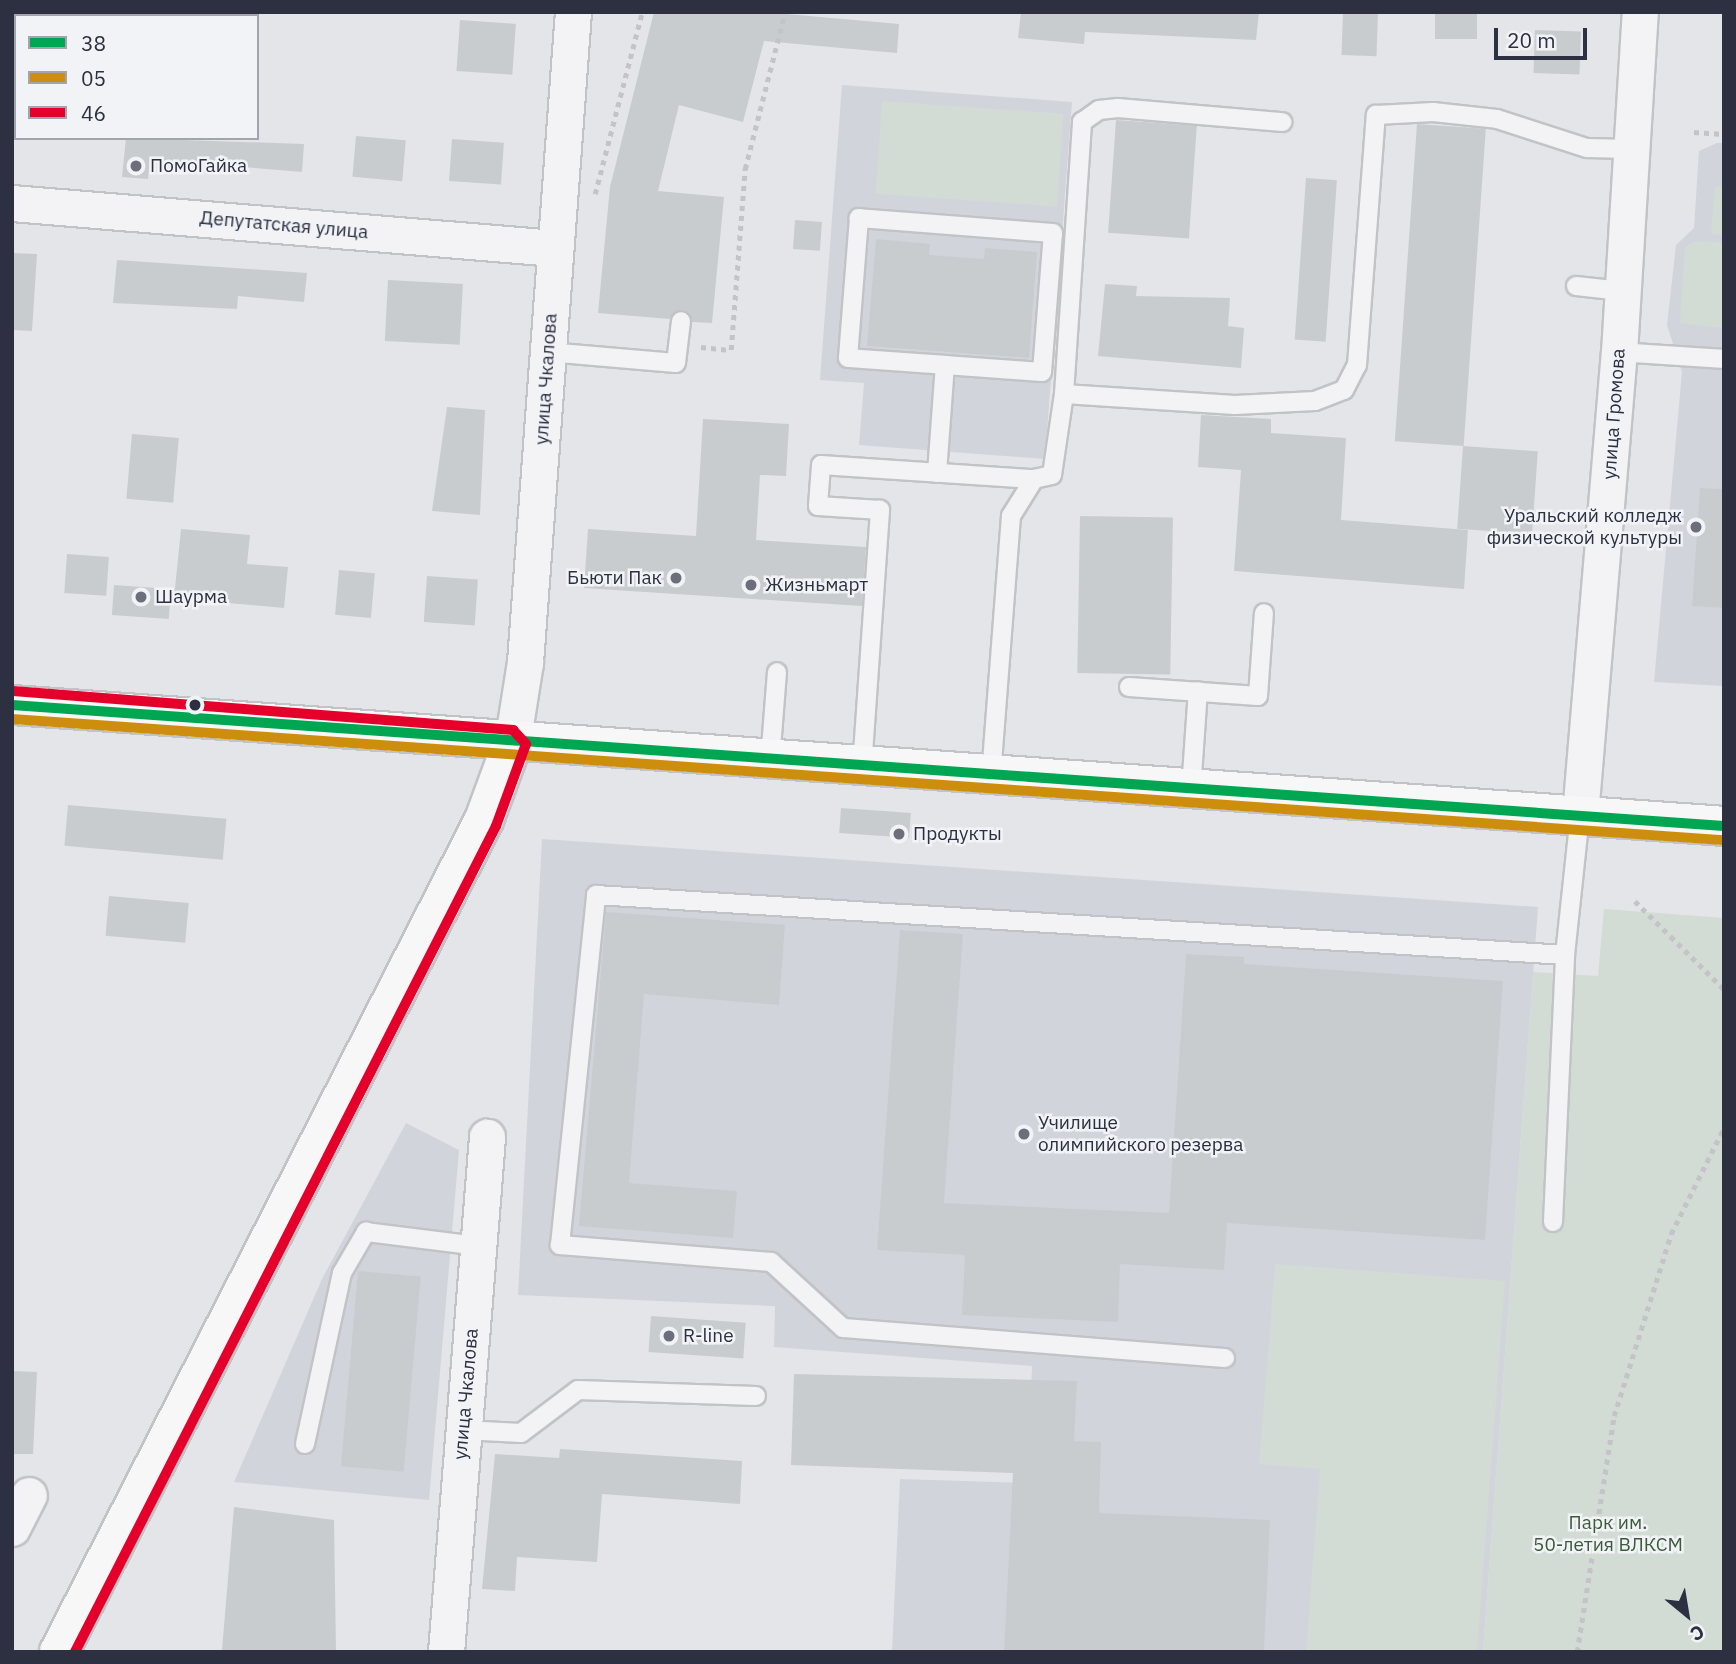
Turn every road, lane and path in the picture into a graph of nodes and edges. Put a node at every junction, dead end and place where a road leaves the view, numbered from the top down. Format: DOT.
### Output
graph roads {
  1 [pos="573,12"];
  2 [pos="642,12"];
  3 [pos="785,12"];
  4 [pos="1640,12"];
  5 [pos="1282,122"];
  6 [pos="1694,132"];
  7 [pos="1724,134"];
  8 [pos="1631,149"];
  9 [pos="593,202"];
  10 [pos="12,203"];
  11 [pos="555,248"];
  12 [pos="1576,286"];
  13 [pos="1622,291"];
  14 [pos="678,345"];
  15 [pos="548,352"];
  16 [pos="1619,352"];
  17 [pos="1724,359"];
  18 [pos="665,362"];
  19 [pos="945,365"];
  20 [pos="1064,394"];
  21 [pos="937,473"];
  22 [pos="1034,479"];
  23 [pos="1264,613"];
  24 [pos="777,672"];
  25 [pos="1129,687"];
  26 [pos="1198,691"];
  27 [pos="12,705"];
  28 [pos="512,744"];
  29 [pos="770,761"];
  30 [pos="862,768"];
  31 [pos="991,776"];
  32 [pos="1191,790"];
  33 [pos="1580,815"];
  34 [pos="1724,826"];
  35 [pos="1635,901"];
  36 [pos="1565,955"];
  37 [pos="1724,989"];
  38 [pos="1724,1127"];
  39 [pos="486,1137"];
  40 [pos="1553,1222"];
  41 [pos="478,1246"];
  42 [pos="1225,1358"];
  43 [pos="756,1396"];
  44 [pos="463,1430"];
  45 [pos="305,1444"];
  46 [pos="29,1494"];
  47 [pos="12,1528"];
  48 [pos="59,1652"];
  49 [pos="446,1652"];
  50 [pos="1577,1652"];
  1 -- 11 [label="street, улица Чкалова"];
  2 -- 9 [label="path"];
  3 -- 14 [label="path"];
  4 -- 8 [label="street, улица Громова"];
  5 -- 20 [label="lane"];
  6 -- 7 [label="path"];
  8 -- 13 [label="street, улица Громова"];
  8 -- 20 [label="lane"];
  10 -- 11 [label="street, Депутатская улица"];
  11 -- 15 [label="street, улица Чкалова"];
  12 -- 13 [label="lane"];
  13 -- 16 [label="street, улица Громова"];
  14 -- 18 [label="lane"];
  14 -- 18 [label="lane"];
  15 -- 18 [label="lane"];
  15 -- 28 [label="street, улица Чкалова"];
  16 -- 17 [label="lane"];
  16 -- 33 [label="street, улица Громова"];
  19 -- 19 [label="lane"];
  19 -- 21 [label="lane"];
  20 -- 22 [label="lane"];
  21 -- 22 [label="lane"];
  21 -- 30 [label="lane"];
  22 -- 31 [label="lane"];
  23 -- 26 [label="lane"];
  24 -- 29 [label="lane"];
  25 -- 26 [label="lane"];
  26 -- 32 [label="lane"];
  27 -- 28 [label="street"];
  28 -- 29 [label="street"];
  28 -- 48 [label="street"];
  29 -- 30 [label="street"];
  30 -- 31 [label="street"];
  31 -- 32 [label="street"];
  32 -- 33 [label="street"];
  33 -- 34 [label="street"];
  33 -- 36 [label="lane"];
  35 -- 37 [label="path"];
  36 -- 40 [label="lane"];
  36 -- 42 [label="lane"];
  38 -- 50 [label="path"];
  39 -- 41 [label="street, улица Чкалова"];
  41 -- 44 [label="street, улица Чкалова"];
  41 -- 45 [label="lane"];
  43 -- 44 [label="lane"];
  44 -- 49 [label="street, улица Чкалова"];
  46 -- 47 [label="street"];
}
